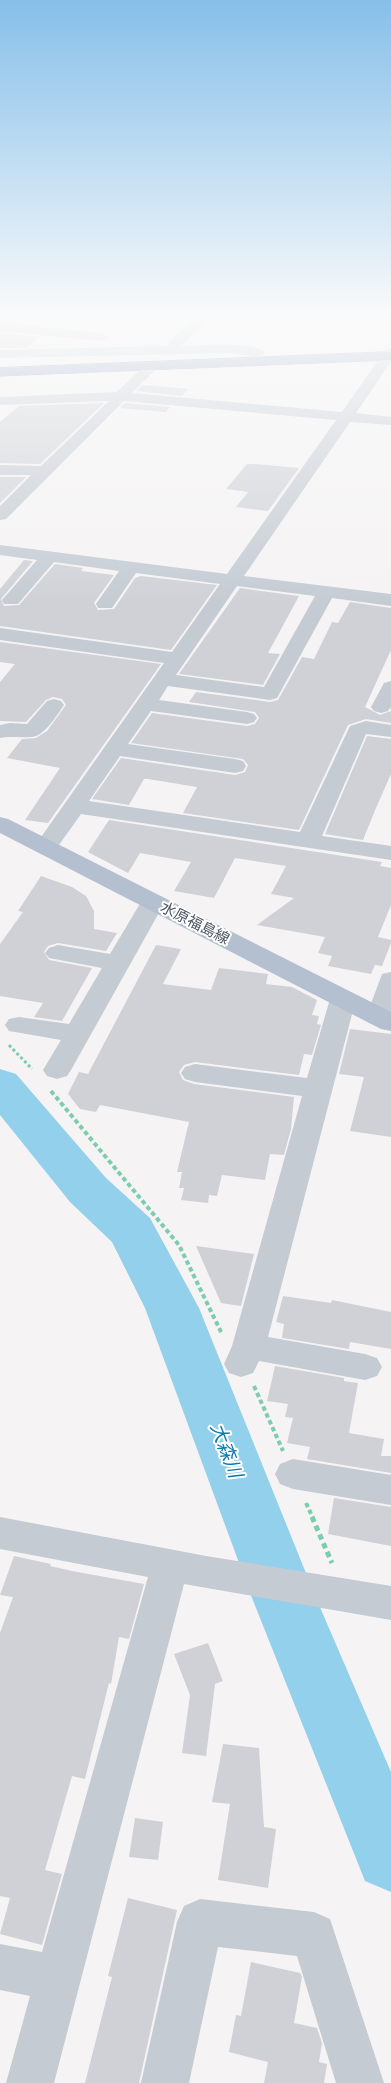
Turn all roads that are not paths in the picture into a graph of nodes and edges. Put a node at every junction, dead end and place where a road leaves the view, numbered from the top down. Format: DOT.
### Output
graph roads {
  1 [pos="104,412"];
  2 [pos="295,412"];
  3 [pos="352,412"];
  4 [pos="347,417"];
  5 [pos="391,421"];
  6 [pos="0,470"];
  7 [pos="44,471"];
  8 [pos="0,484"];
  9 [pos="31,484"];
  10 [pos="0,515"];
  11 [pos="0,550"];
  12 [pos="49,557"];
  13 [pos="131,567"];
  14 [pos="233,580"];
  15 [pos="326,592"];
  16 [pos="11,600"];
  17 [pos="391,600"];
  18 [pos="105,604"];
  19 [pos="0,634"];
  20 [pos="177,660"];
  21 [pos="391,674"];
  22 [pos="163,679"];
  23 [pos="391,687"];
  24 [pos="146,704"];
  25 [pos="54,705"];
  26 [pos="381,707"];
  27 [pos="247,718"];
  28 [pos="391,731"];
  29 [pos="0,732"];
  30 [pos="116,749"];
  31 [pos="235,766"];
  32 [pos="75,806"];
  33 [pos="0,824"];
  34 [pos="308,841"];
  35 [pos="46,847"];
  36 [pos="391,853"];
  37 [pos="153,902"];
  38 [pos="58,953"];
  39 [pos="118,963"];
  40 [pos="391,980"];
  41 [pos="343,999"];
  42 [pos="385,1020"];
  43 [pos="13,1033"];
  44 [pos="78,1034"];
  45 [pos="195,1073"];
  46 [pos="47,1077"];
  47 [pos="319,1089"];
  48 [pos="365,1367"];
  49 [pos="293,1474"];
  50 [pos="391,1490"];
  51 [pos="0,1533"];
  52 [pos="188,1569"];
  53 [pos="391,1604"];
  54 [pos="0,1966"];
  55 [pos="58,1978"];
  56 [pos="30,2083"];
  57 [pos="165,2083"];
  58 [pos="360,2083"];
  1 -- 7 [label="street"];
  2 -- 4 [label="street"];
  3 -- 4 [label="street"];
  4 -- 5 [label="street"];
  4 -- 14 [label="street"];
  6 -- 7 [label="street"];
  7 -- 9 [label="street"];
  8 -- 9 [label="street"];
  9 -- 10 [label="street"];
  11 -- 12 [label="street"];
  12 -- 13 [label="street"];
  12 -- 16 [label="street"];
  13 -- 14 [label="street"];
  13 -- 18 [label="street"];
  14 -- 15 [label="street"];
  14 -- 20 [label="street"];
  15 -- 17 [label="street"];
  15 -- 22 [label="street"];
  19 -- 20 [label="street"];
  20 -- 22 [label="street"];
  21 -- 23 [label="street"];
  22 -- 24 [label="street"];
  23 -- 26 [label="street"];
  24 -- 27 [label="street"];
  24 -- 30 [label="street"];
  25 -- 29 [label="street"];
  28 -- 34 [label="street"];
  30 -- 31 [label="street"];
  30 -- 32 [label="street"];
  32 -- 34 [label="street"];
  32 -- 35 [label="street"];
  33 -- 35 [label="main road, 水原福島線"];
  34 -- 36 [label="street"];
  35 -- 37 [label="main road, 水原福島線"];
  37 -- 39 [label="street"];
  37 -- 41 [label="main road, 水原福島線"];
  38 -- 39 [label="street"];
  39 -- 44 [label="street"];
  40 -- 42 [label="street"];
  41 -- 42 [label="main road, 水原福島線"];
  41 -- 47 [label="street"];
  43 -- 44 [label="street"];
  44 -- 46 [label="street"];
  45 -- 47 [label="street"];
  47 -- 48 [label="street"];
  49 -- 50 [label="street"];
  51 -- 52 [label="street"];
  52 -- 53 [label="street"];
  52 -- 55 [label="street"];
  54 -- 55 [label="street"];
  55 -- 56 [label="street"];
  57 -- 58 [label="street"];
}
